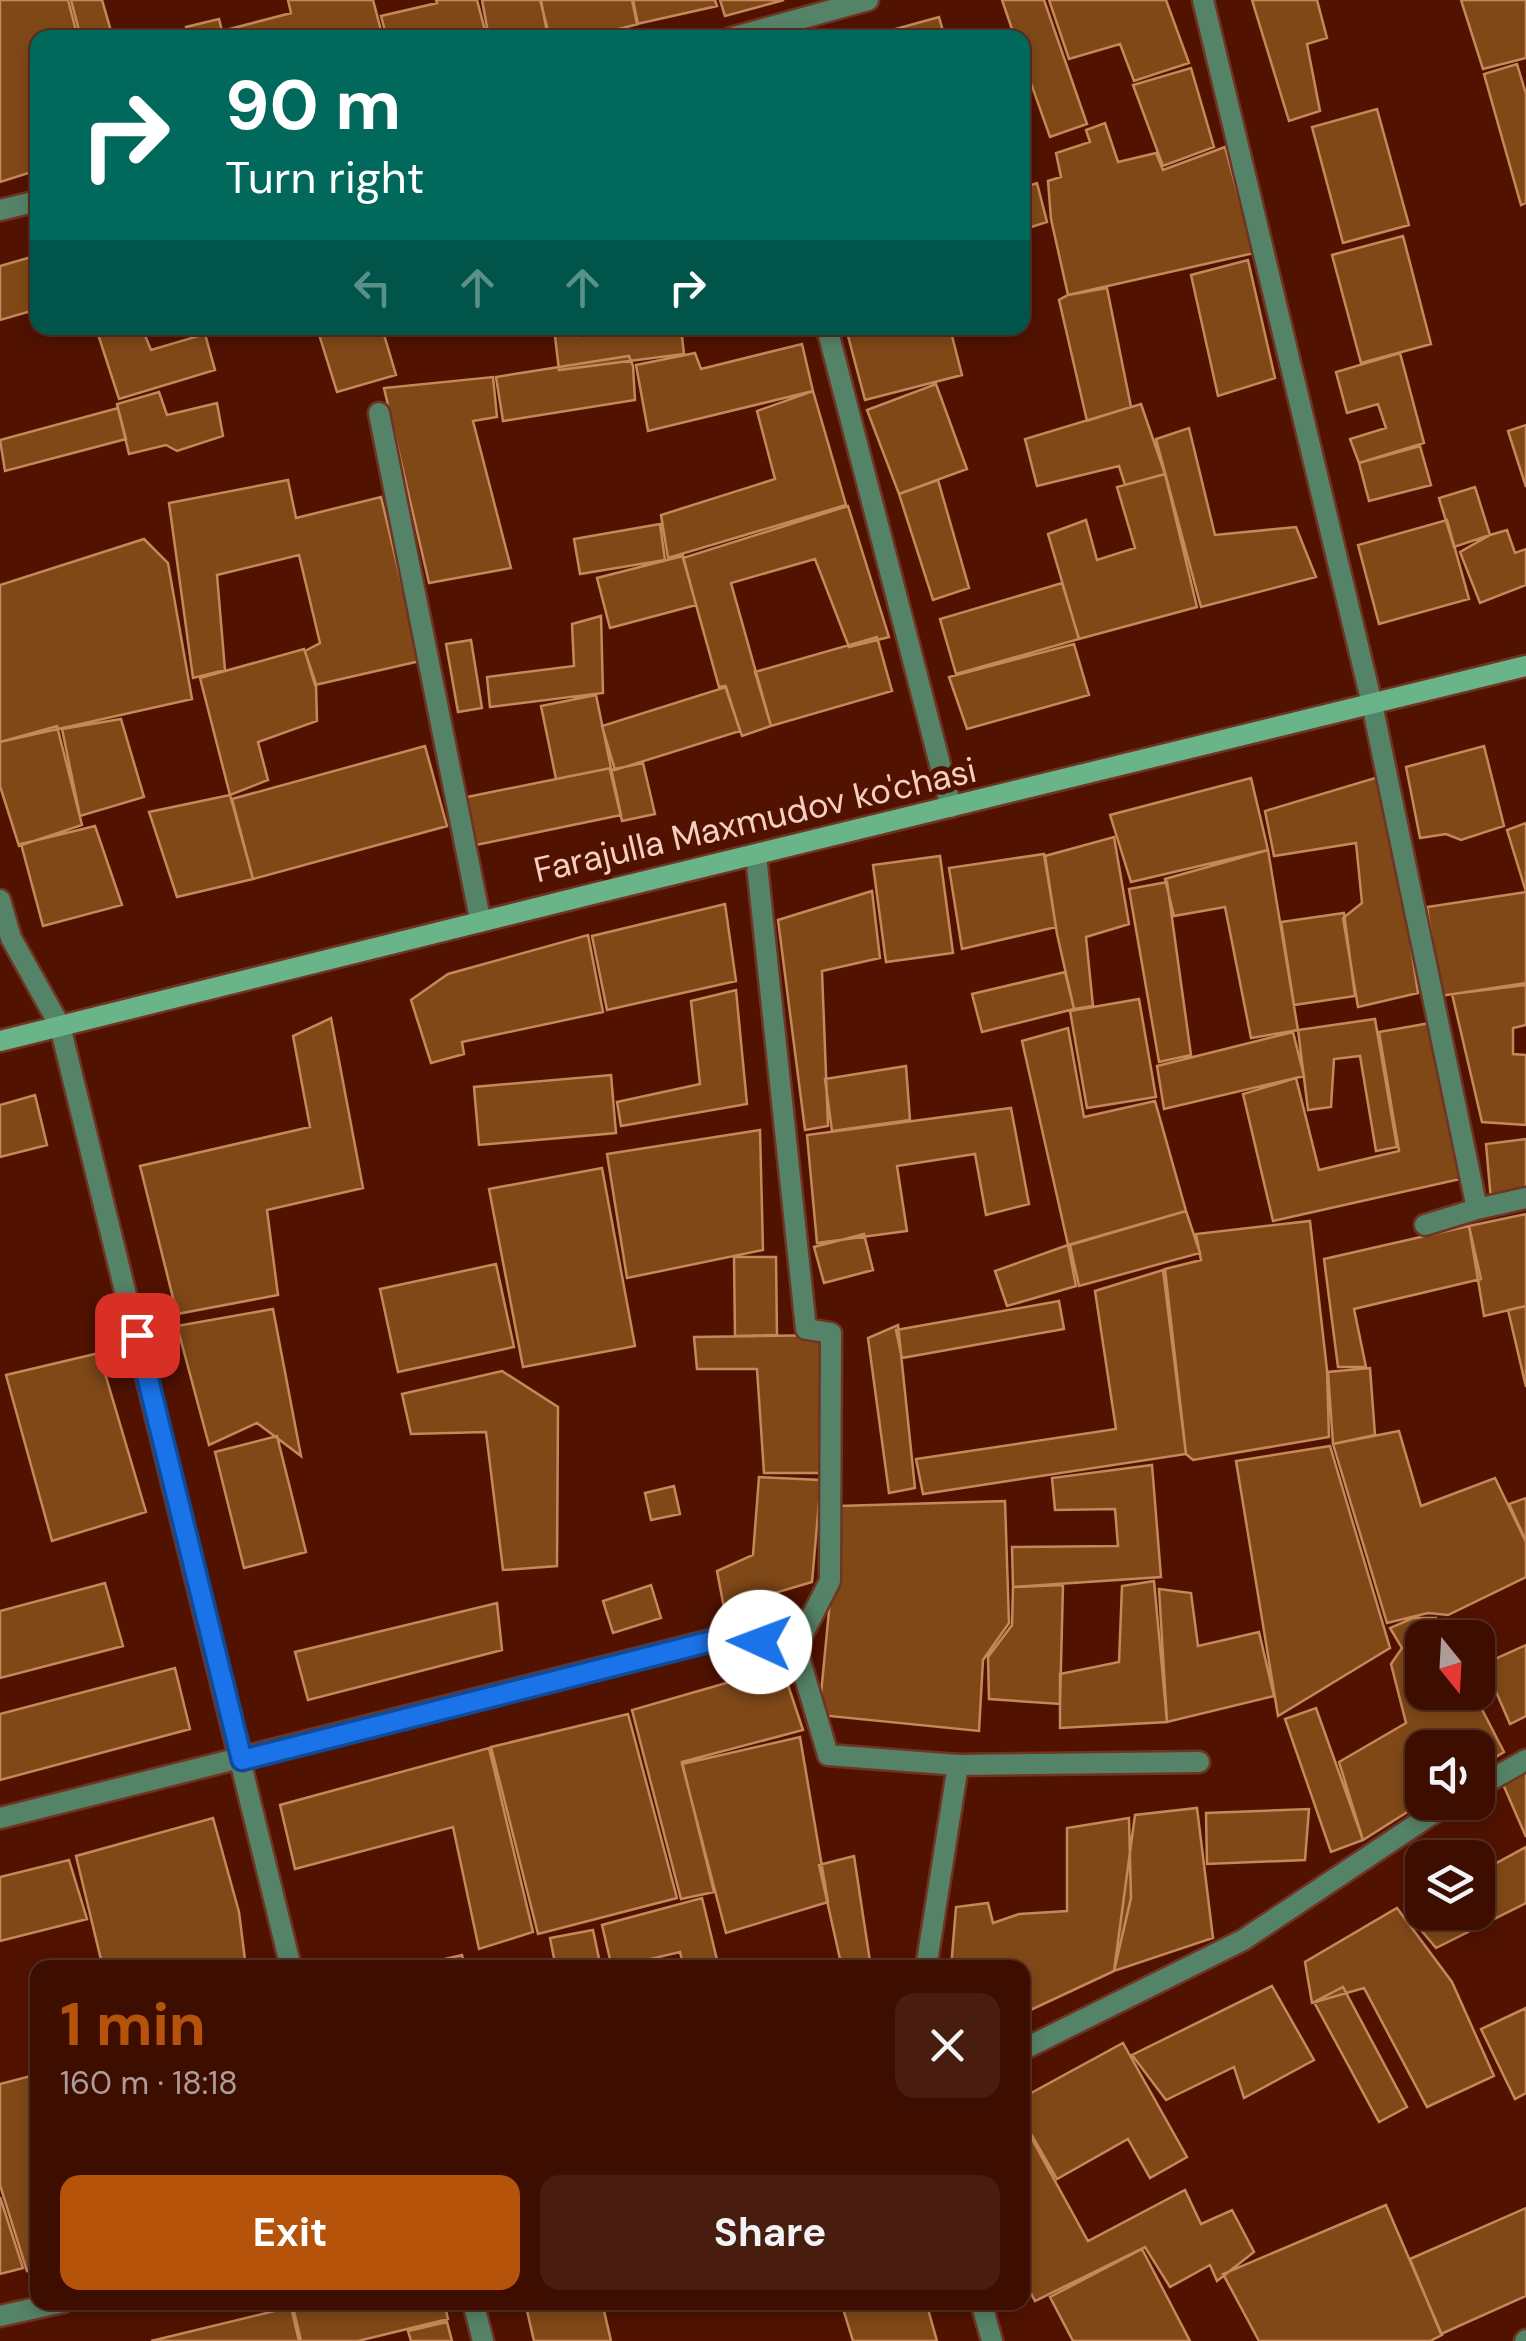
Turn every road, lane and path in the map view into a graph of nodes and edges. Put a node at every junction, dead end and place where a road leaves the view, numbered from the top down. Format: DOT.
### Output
graph roads {
  1 [pos="868,0"];
  2 [pos="1203,0"];
  3 [pos="760,30"];
  4 [pos="30,203"];
  5 [pos="0,210"];
  6 [pos="829,335"];
  7 [pos="379,413"];
  8 [pos="1526,666"];
  9 [pos="1372,704"];
  10 [pos="951,807"];
  11 [pos="756,855"];
  12 [pos="0,900"];
  13 [pos="480,920"];
  14 [pos="60,1026"];
  15 [pos="0,1041"];
  16 [pos="1526,1198"];
  17 [pos="1477,1208"];
  18 [pos="1425,1225"];
  19 [pos="796,1648"];
  20 [pos="242,1760"];
  21 [pos="1526,1760"];
  22 [pos="1200,1762"];
  23 [pos="958,1765"];
  24 [pos="1495,1777"];
  25 [pos="0,1818"];
  26 [pos="1423,1820"];
  27 [pos="290,1960"];
  28 [pos="927,1960"];
  29 [pos="1030,2046"];
  30 [pos="30,2309"];
  31 [pos="475,2310"];
  32 [pos="983,2310"];
  33 [pos="0,2316"];
  34 [pos="483,2341"];
  35 [pos="992,2341"];
  1 -- 3 [label="street"];
  2 -- 9 [label="street"];
  4 -- 5 [label="street"];
  6 -- 10 [label="street"];
  7 -- 13 [label="street"];
  8 -- 9 [label="main road, Farajulla Maxmudov ko'chasi"];
  9 -- 10 [label="main road, Farajulla Maxmudov ko'chasi"];
  9 -- 17 [label="street"];
  10 -- 11 [label="main road, Farajulla Maxmudov ko'chasi"];
  11 -- 13 [label="main road, Farajulla Maxmudov ko'chasi"];
  11 -- 19 [label="street"];
  12 -- 14 [label="street"];
  13 -- 14 [label="main road, Farajulla Maxmudov ko'chasi"];
  14 -- 15 [label="main road, Farajulla Maxmudov ko'chasi"];
  14 -- 20 [label="street"];
  16 -- 17 [label="street"];
  17 -- 18 [label="street"];
  19 -- 20 [label="street"];
  19 -- 23 [label="street"];
  20 -- 25 [label="street"];
  20 -- 27 [label="street"];
  21 -- 24 [label="street"];
  22 -- 23 [label="street"];
  23 -- 28 [label="street"];
  26 -- 29 [label="street"];
  30 -- 33 [label="street"];
  31 -- 34 [label="street"];
  32 -- 35 [label="street"];
}
